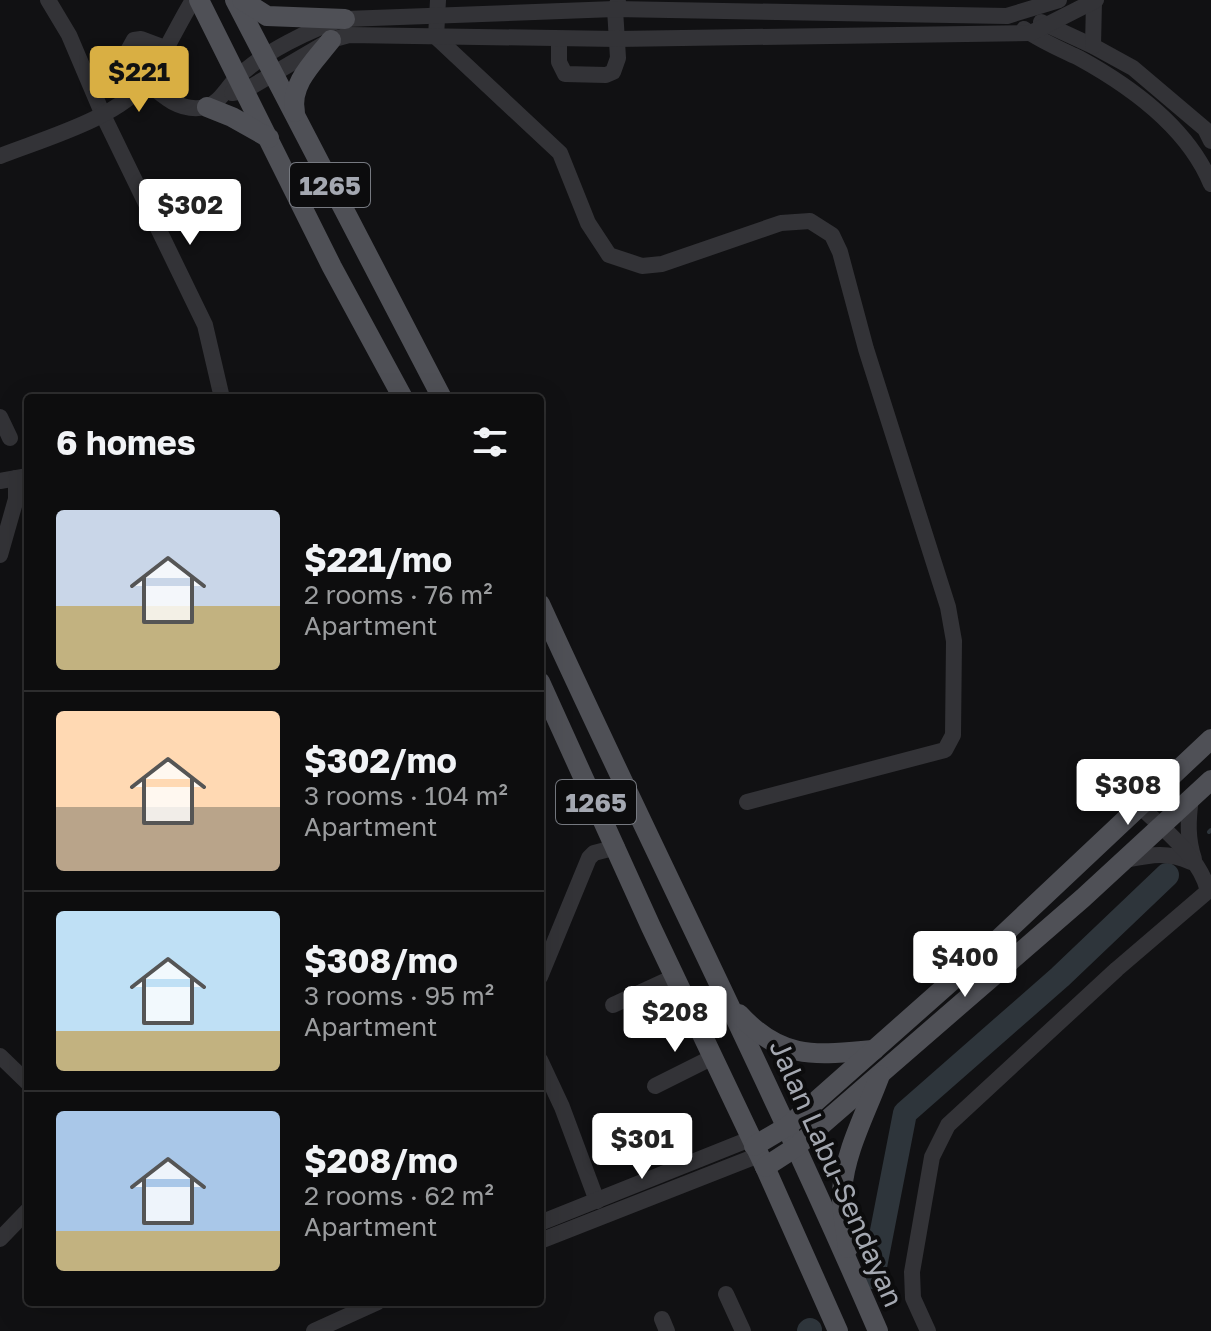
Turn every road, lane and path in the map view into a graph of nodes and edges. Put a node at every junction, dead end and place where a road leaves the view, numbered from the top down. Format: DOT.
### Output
graph roads {
  1 [pos="48,0"];
  2 [pos="196,0"];
  3 [pos="235,0"];
  4 [pos="242,0"];
  5 [pos="1059,0"];
  6 [pos="1095,0"];
  7 [pos="617,4"];
  8 [pos="563,6"];
  9 [pos="437,8"];
  10 [pos="699,9"];
  11 [pos="1025,11"];
  12 [pos="1007,16"];
  13 [pos="345,19"];
  14 [pos="1046,25"];
  15 [pos="1031,33"];
  16 [pos="436,37"];
  17 [pos="699,38"];
  18 [pos="559,39"];
  19 [pos="617,39"];
  20 [pos="331,40"];
  21 [pos="1093,46"];
  22 [pos="165,48"];
  23 [pos="269,65"];
  24 [pos="140,87"];
  25 [pos="235,88"];
  26 [pos="207,107"];
  27 [pos="103,115"];
  28 [pos="297,120"];
  29 [pos="1209,130"];
  30 [pos="269,138"];
  31 [pos="0,156"];
  32 [pos="1211,184"];
  33 [pos="221,394"];
  34 [pos="398,394"];
  35 [pos="440,394"];
  36 [pos="0,417"];
  37 [pos="10,438"];
  38 [pos="15,478"];
  39 [pos="0,555"];
  40 [pos="544,613"];
  41 [pos="544,691"];
  42 [pos="1211,739"];
  43 [pos="1211,780"];
  44 [pos="1191,798"];
  45 [pos="747,802"];
  46 [pos="1140,806"];
  47 [pos="1161,827"];
  48 [pos="617,847"];
  49 [pos="1125,860"];
  50 [pos="1196,864"];
  51 [pos="544,967"];
  52 [pos="676,976"];
  53 [pos="728,1002"];
  54 [pos="613,1005"];
  55 [pos="874,1050"];
  56 [pos="0,1056"];
  57 [pos="713,1057"];
  58 [pos="544,1069"];
  59 [pos="881,1072"];
  60 [pos="24,1079"];
  61 [pos="655,1086"];
  62 [pos="788,1126"];
  63 [pos="796,1147"];
  64 [pos="757,1152"];
  65 [pos="597,1201"];
  66 [pos="24,1214"];
  67 [pos="544,1221"];
  68 [pos="0,1239"];
  69 [pos="544,1239"];
  70 [pos="852,1271"];
  71 [pos="726,1294"];
  72 [pos="369,1306"];
  73 [pos="314,1331"];
  74 [pos="743,1331"];
  75 [pos="838,1331"];
  76 [pos="878,1331"];
  77 [pos="928,1331"];
  1 -- 27 [label="street"];
  2 -- 22 [label="street"];
  2 -- 25 [label="main road, 1265"];
  3 -- 23 [label="main road, 1265"];
  4 -- 13 [label="main road"];
  5 -- 11 [label="street"];
  6 -- 14 [label="street"];
  6 -- 21 [label="street"];
  7 -- 8 [label="street"];
  7 -- 10 [label="street"];
  7 -- 19 [label="street"];
  8 -- 9 [label="street"];
  9 -- 13 [label="street"];
  9 -- 16 [label="street"];
  10 -- 12 [label="street"];
  10 -- 17 [label="street"];
  11 -- 12 [label="street"];
  11 -- 14 [label="street"];
  12 -- 15 [label="street"];
  13 -- 23 [label="street"];
  14 -- 15 [label="street"];
  14 -- 21 [label="street"];
  15 -- 17 [label="street"];
  15 -- 32 [label="street"];
  16 -- 18 [label="street"];
  16 -- 20 [label="street"];
  16 -- 45 [label="street"];
  17 -- 19 [label="street"];
  18 -- 19 [label="street"];
  18 -- 19 [label="street"];
  20 -- 23 [label="street"];
  20 -- 28 [label="main road"];
  21 -- 29 [label="street"];
  22 -- 24 [label="street"];
  22 -- 24 [label="street"];
  23 -- 25 [label="street"];
  23 -- 28 [label="main road, 1265"];
  24 -- 26 [label="street"];
  24 -- 27 [label="street"];
  25 -- 26 [label="street"];
  25 -- 30 [label="main road, 1265"];
  26 -- 30 [label="main road"];
  27 -- 31 [label="street"];
  27 -- 33 [label="street"];
  28 -- 35 [label="main road, 1265"];
  30 -- 34 [label="main road, 1265"];
  36 -- 37 [label="street"];
  38 -- 39 [label="street"];
  40 -- 53 [label="main road, Jalan Labu-Sendayan / 1265"];
  41 -- 48 [label="main road, 1265"];
  42 -- 46 [label="main road"];
  43 -- 44 [label="main road"];
  44 -- 47 [label="main road"];
  44 -- 50 [label="street"];
  46 -- 47 [label="street"];
  46 -- 55 [label="main road"];
  47 -- 49 [label="main road"];
  47 -- 50 [label="street"];
  48 -- 51 [label="street"];
  48 -- 52 [label="main road, 1265"];
  49 -- 50 [label="street"];
  49 -- 59 [label="main road"];
  50 -- 77 [label="street"];
  52 -- 54 [label="street"];
  52 -- 57 [label="main road, 1265"];
  53 -- 55 [label="main road"];
  53 -- 62 [label="main road, Jalan Labu-Sendayan / 1265"];
  55 -- 62 [label="main road"];
  56 -- 60 [label="street"];
  57 -- 61 [label="street"];
  57 -- 64 [label="main road, 1265"];
  58 -- 65 [label="street"];
  59 -- 63 [label="main road"];
  59 -- 70 [label="main road"];
  62 -- 63 [label="main road, Jalan Labu-Sendayan / 1265"];
  62 -- 64 [label="main road"];
  63 -- 64 [label="main road"];
  63 -- 70 [label="main road, Jalan Labu-Sendayan / 1265"];
  64 -- 65 [label="street"];
  64 -- 69 [label="street"];
  64 -- 75 [label="main road, 1265"];
  65 -- 67 [label="street"];
  66 -- 68 [label="street"];
  70 -- 76 [label="main road, Jalan Labu-Sendayan / 1265"];
  71 -- 74 [label="street"];
  72 -- 73 [label="street"];
}
